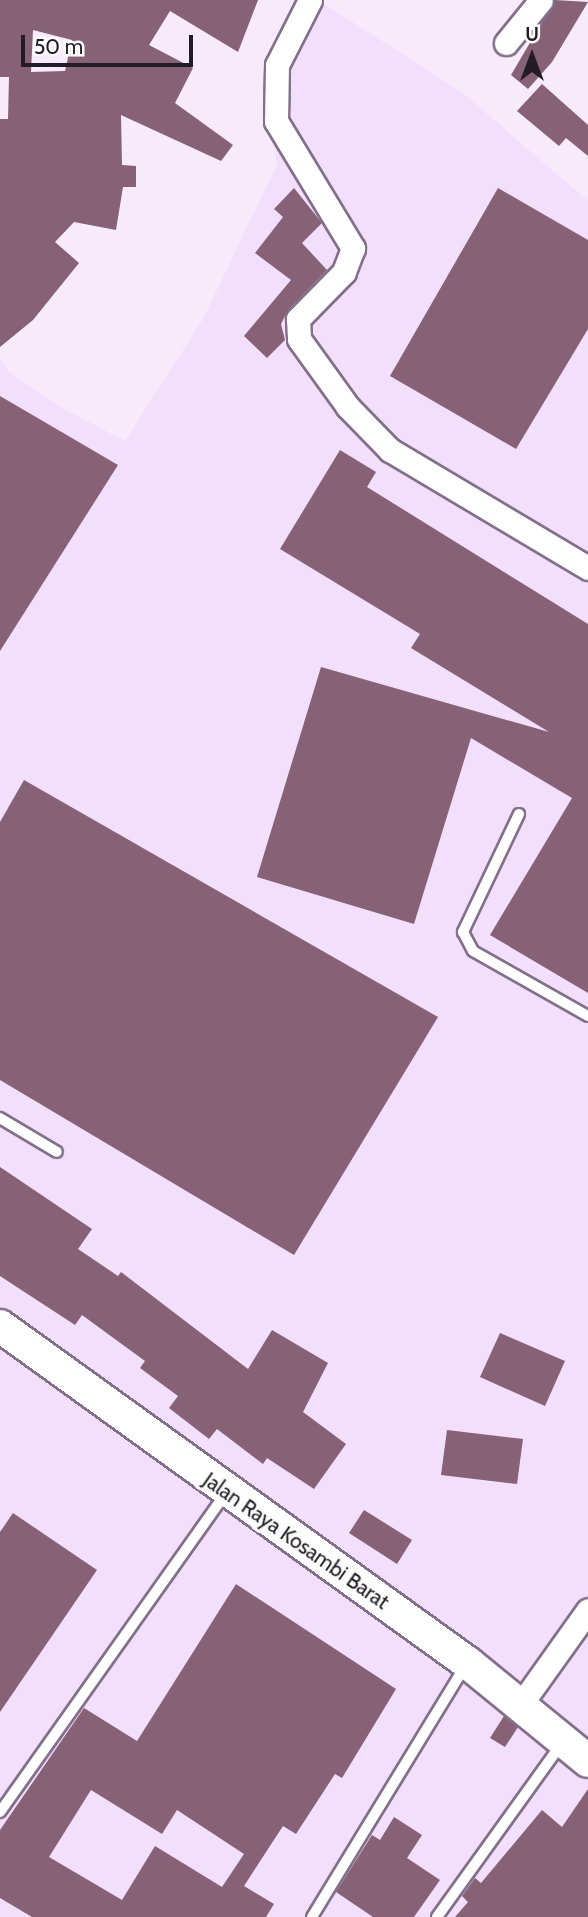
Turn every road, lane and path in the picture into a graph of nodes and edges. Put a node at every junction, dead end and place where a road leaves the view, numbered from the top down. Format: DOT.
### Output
graph roads {
  1 [pos="310,0"];
  2 [pos="541,0"];
  3 [pos="506,43"];
  4 [pos="588,568"];
  5 [pos="519,814"];
  6 [pos="588,1016"];
  7 [pos="0,1118"];
  8 [pos="57,1152"];
  9 [pos="0,1326"];
  10 [pos="226,1493"];
  11 [pos="588,1610"];
  12 [pos="468,1663"];
  13 [pos="521,1704"];
  14 [pos="564,1740"];
  15 [pos="588,1761"];
  16 [pos="0,1812"];
  17 [pos="312,1917"];
  18 [pos="438,1917"];
  1 -- 4 [label="street"];
  2 -- 3 [label="street"];
  5 -- 6 [label="lane"];
  7 -- 8 [label="lane"];
  9 -- 10 [label="main road, Jalan Raya Kosambi Barat"];
  10 -- 12 [label="main road, Jalan Raya Kosambi Barat"];
  10 -- 16 [label="lane"];
  11 -- 13 [label="street"];
  12 -- 13 [label="main road, Jalan Raya Kosambi Barat"];
  12 -- 17 [label="lane"];
  13 -- 14 [label="main road, Jalan Raya Kosambi Barat"];
  14 -- 15 [label="main road, Jalan Raya Kosambi Barat"];
  14 -- 18 [label="lane"];
}
